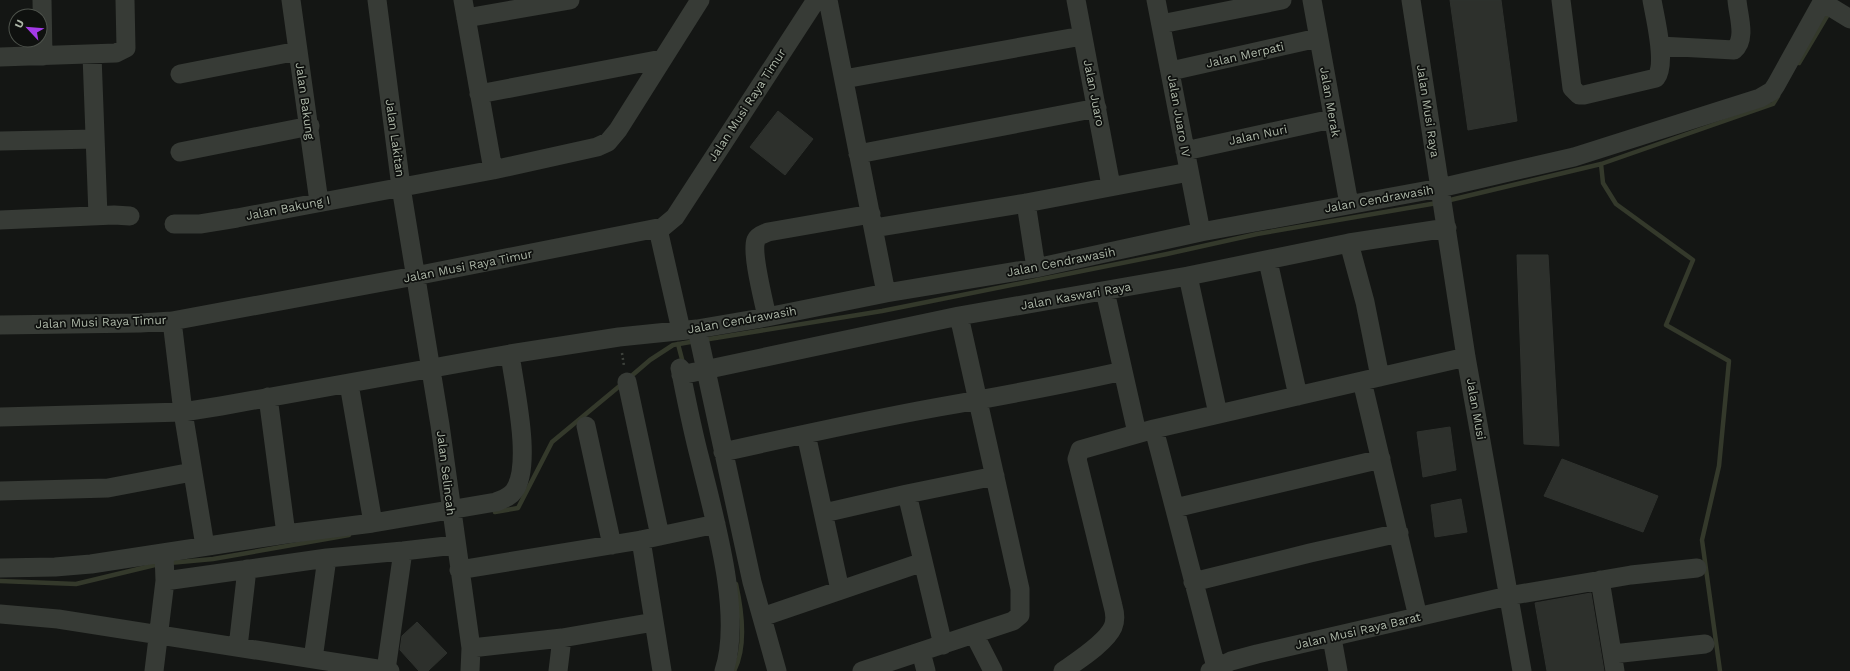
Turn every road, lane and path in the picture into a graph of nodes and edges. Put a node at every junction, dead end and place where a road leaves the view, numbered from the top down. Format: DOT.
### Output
graph roads {
  1 [pos="42,0"];
  2 [pos="125,0"];
  3 [pos="291,0"];
  4 [pos="377,0"];
  5 [pos="463,0"];
  6 [pos="570,0"];
  7 [pos="700,0"];
  8 [pos="816,0"];
  9 [pos="828,0"];
  10 [pos="1076,0"];
  11 [pos="1156,0"];
  12 [pos="1282,0"];
  13 [pos="1312,0"];
  14 [pos="1412,0"];
  15 [pos="1560,0"];
  16 [pos="1652,0"];
  17 [pos="1737,0"];
  18 [pos="1840,9"];
  19 [pos="466,18"];
  20 [pos="1162,24"];
  21 [pos="1082,36"];
  22 [pos="1318,38"];
  23 [pos="1660,46"];
  24 [pos="298,51"];
  25 [pos="92,55"];
  26 [pos="43,56"];
  27 [pos="0,57"];
  28 [pos="662,59"];
  29 [pos="1171,71"];
  30 [pos="180,74"];
  31 [pos="844,79"];
  32 [pos="479,94"];
  33 [pos="1097,108"];
  34 [pos="1332,119"];
  35 [pos="310,126"];
  36 [pos="95,139"];
  37 [pos="0,141"];
  38 [pos="1184,151"];
  39 [pos="180,152"];
  40 [pos="858,154"];
  41 [pos="493,170"];
  42 [pos="1189,172"];
  43 [pos="1111,186"];
  44 [pos="402,187"];
  45 [pos="1441,191"];
  46 [pos="319,202"];
  47 [pos="1026,203"];
  48 [pos="1349,204"];
  49 [pos="98,216"];
  50 [pos="130,216"];
  51 [pos="0,220"];
  52 [pos="873,221"];
  53 [pos="174,224"];
  54 [pos="1447,225"];
  55 [pos="658,229"];
  56 [pos="1201,232"];
  57 [pos="1349,243"];
  58 [pos="1268,260"];
  59 [pos="1036,268"];
  60 [pos="415,276"];
  61 [pos="1188,276"];
  62 [pos="1104,291"];
  63 [pos="886,293"];
  64 [pos="959,316"];
  65 [pos="767,317"];
  66 [pos="172,321"];
  67 [pos="0,325"];
  68 [pos="694,336"];
  69 [pos="510,354"];
  70 [pos="1466,357"];
  71 [pos="430,367"];
  72 [pos="1124,371"];
  73 [pos="689,372"];
  74 [pos="1371,379"];
  75 [pos="627,382"];
  76 [pos="349,384"];
  77 [pos="1298,396"];
  78 [pos="268,397"];
  79 [pos="978,400"];
  80 [pos="183,412"];
  81 [pos="1218,414"];
  82 [pos="0,417"];
  83 [pos="586,426"];
  84 [pos="1146,431"];
  85 [pos="806,434"];
  86 [pos="723,452"];
  87 [pos="1381,459"];
  88 [pos="192,472"];
  89 [pos="995,476"];
  90 [pos="0,491"];
  91 [pos="907,494"];
  92 [pos="1175,508"];
  93 [pos="451,513"];
  94 [pos="824,513"];
  95 [pos="373,523"];
  96 [pos="716,524"];
  97 [pos="1399,533"];
  98 [pos="286,534"];
  99 [pos="660,536"];
  100 [pos="455,540"];
  101 [pos="641,540"];
  102 [pos="612,545"];
  103 [pos="204,546"];
  104 [pos="403,552"];
  105 [pos="327,558"];
  106 [pos="923,562"];
  107 [pos="165,567"];
  108 [pos="0,568"];
  109 [pos="1697,568"];
  110 [pos="247,569"];
  111 [pos="459,570"];
  112 [pos="738,579"];
  113 [pos="1600,580"];
  114 [pos="1193,582"];
  115 [pos="840,590"];
  116 [pos="1508,596"];
  117 [pos="0,614"];
  118 [pos="762,617"];
  119 [pos="1418,617"];
  120 [pos="654,622"];
  121 [pos="159,634"];
  122 [pos="974,634"];
  123 [pos="562,638"];
  124 [pos="1332,638"];
  125 [pos="1705,644"];
  126 [pos="942,645"];
  127 [pos="238,647"];
  128 [pos="471,648"];
  129 [pos="920,652"];
  130 [pos="313,658"];
  131 [pos="1614,663"];
  132 [pos="1213,669"];
  133 [pos="154,671"];
  134 [pos="388,671"];
  135 [pos="470,671"];
  136 [pos="558,671"];
  137 [pos="662,671"];
  138 [pos="724,671"];
  139 [pos="777,671"];
  140 [pos="862,671"];
  141 [pos="926,671"];
  142 [pos="994,671"];
  143 [pos="1063,671"];
  144 [pos="1338,671"];
  145 [pos="1522,671"];
  1 -- 26 [label="street"];
  2 -- 25 [label="street"];
  3 -- 24 [label="street, Jalan Bakung"];
  4 -- 44 [label="street, Jalan Lakitan"];
  5 -- 19 [label="street"];
  6 -- 19 [label="street"];
  7 -- 28 [label="street, Jalan Bakung I"];
  8 -- 55 [label="street, Jalan Musi Raya Timur"];
  9 -- 31 [label="street"];
  10 -- 21 [label="street, Jalan Juaro"];
  11 -- 20 [label="street, Jalan Juaro IV"];
  12 -- 20 [label="street"];
  13 -- 22 [label="street, Jalan Merak"];
  14 -- 45 [label="street, Jalan Musi Raya"];
  15 -- 23 [label="street"];
  16 -- 23 [label="street"];
  17 -- 23 [label="street"];
  18 -- 45 [label="street, Jalan Cendrawasih"];
  19 -- 32 [label="street"];
  20 -- 29 [label="street, Jalan Juaro IV"];
  21 -- 31 [label="street"];
  21 -- 33 [label="street, Jalan Juaro"];
  22 -- 29 [label="street, Jalan Merpati"];
  22 -- 34 [label="street, Jalan Merak"];
  24 -- 30 [label="street"];
  24 -- 35 [label="street, Jalan Bakung"];
  25 -- 26 [label="street"];
  25 -- 36 [label="street"];
  26 -- 27 [label="street"];
  28 -- 32 [label="street"];
  28 -- 41 [label="street, Jalan Bakung I"];
  29 -- 38 [label="street, Jalan Juaro IV"];
  31 -- 40 [label="street"];
  32 -- 41 [label="street"];
  33 -- 40 [label="street"];
  33 -- 43 [label="street, Jalan Juaro"];
  34 -- 38 [label="street, Jalan Nuri"];
  34 -- 48 [label="street, Jalan Merak"];
  35 -- 39 [label="street"];
  35 -- 46 [label="street, Jalan Bakung"];
  36 -- 37 [label="street"];
  36 -- 49 [label="street"];
  38 -- 42 [label="street, Jalan Juaro IV"];
  40 -- 52 [label="street"];
  41 -- 44 [label="street, Jalan Bakung I"];
  42 -- 43 [label="street"];
  42 -- 56 [label="street, Jalan Juaro IV"];
  43 -- 47 [label="street"];
  44 -- 46 [label="street, Jalan Bakung I"];
  44 -- 60 [label="street, Jalan Lakitan"];
  45 -- 48 [label="street, Jalan Cendrawasih"];
  45 -- 54 [label="street, Jalan Musi Raya"];
  46 -- 53 [label="street, Jalan Bakung I"];
  47 -- 52 [label="street"];
  47 -- 59 [label="street"];
  48 -- 56 [label="street, Jalan Cendrawasih"];
  49 -- 50 [label="street"];
  49 -- 51 [label="street"];
  52 -- 63 [label="street"];
  52 -- 65 [label="street"];
  54 -- 57 [label="street, Jalan Kaswari Raya"];
  54 -- 70 [label="street, Jalan Musi"];
  55 -- 60 [label="street, Jalan Musi Raya Timur"];
  55 -- 68 [label="street"];
  56 -- 59 [label="street, Jalan Cendrawasih"];
  57 -- 58 [label="street, Jalan Kaswari Raya"];
  57 -- 74 [label="street"];
  58 -- 61 [label="street, Jalan Kaswari Raya"];
  58 -- 77 [label="street"];
  59 -- 63 [label="street, Jalan Cendrawasih"];
  60 -- 66 [label="street, Jalan Musi Raya Timur"];
  60 -- 71 [label="street, Jalan Selincah"];
  61 -- 62 [label="street, Jalan Kaswari Raya"];
  61 -- 81 [label="street"];
  62 -- 64 [label="street, Jalan Kaswari Raya"];
  62 -- 72 [label="street"];
  63 -- 65 [label="street, Jalan Cendrawasih"];
  64 -- 73 [label="street, Jalan Kaswari Raya"];
  64 -- 79 [label="street"];
  65 -- 68 [label="street, Jalan Cendrawasih"];
  66 -- 67 [label="street, Jalan Musi Raya Timur"];
  66 -- 80 [label="street"];
  68 -- 69 [label="street, Jalan Cendrawasih"];
  68 -- 73 [label="street"];
  69 -- 71 [label="street, Jalan Cendrawasih"];
  69 -- 93 [label="street"];
  70 -- 74 [label="street"];
  70 -- 116 [label="street, Jalan Musi"];
  71 -- 76 [label="street, Jalan Cendrawasih"];
  71 -- 93 [label="street, Jalan Selincah"];
  72 -- 79 [label="street"];
  72 -- 84 [label="street"];
  73 -- 86 [label="street"];
  73 -- 96 [label="street"];
  74 -- 77 [label="street"];
  74 -- 87 [label="street"];
  75 -- 99 [label="street"];
  76 -- 78 [label="street, Jalan Cendrawasih"];
  76 -- 95 [label="street"];
  77 -- 81 [label="street"];
  78 -- 80 [label="street, Jalan Cendrawasih"];
  78 -- 98 [label="street"];
  79 -- 85 [label="street"];
  79 -- 89 [label="street"];
  80 -- 82 [label="street, Jalan Cendrawasih"];
  80 -- 88 [label="street"];
  81 -- 84 [label="street"];
  83 -- 102 [label="street"];
  84 -- 92 [label="street"];
  84 -- 143 [label="street"];
  85 -- 86 [label="street"];
  85 -- 94 [label="street"];
  86 -- 112 [label="street"];
  87 -- 92 [label="street"];
  87 -- 97 [label="street"];
  88 -- 90 [label="street"];
  88 -- 103 [label="street"];
  89 -- 91 [label="street"];
  89 -- 122 [label="street"];
  91 -- 94 [label="street"];
  91 -- 106 [label="street"];
  92 -- 114 [label="street"];
  93 -- 95 [label="street"];
  93 -- 100 [label="street, Jalan Selincah"];
  94 -- 115 [label="street"];
  95 -- 98 [label="street"];
  96 -- 99 [label="street"];
  96 -- 112 [label="street"];
  97 -- 114 [label="street"];
  97 -- 119 [label="street"];
  98 -- 103 [label="street"];
  99 -- 101 [label="street"];
  100 -- 104 [label="street"];
  100 -- 111 [label="street, Jalan Selincah"];
  101 -- 102 [label="street"];
  101 -- 120 [label="street"];
  102 -- 111 [label="street"];
  103 -- 107 [label="street"];
  104 -- 105 [label="street"];
  104 -- 134 [label="street"];
  105 -- 110 [label="street"];
  105 -- 130 [label="street"];
  106 -- 115 [label="street"];
  106 -- 126 [label="street"];
  107 -- 108 [label="street"];
  107 -- 110 [label="street"];
  107 -- 121 [label="street"];
  109 -- 113 [label="street, Jalan Musi Raya Barat"];
  110 -- 127 [label="street"];
  111 -- 128 [label="street, Jalan Selincah"];
  112 -- 118 [label="street"];
  112 -- 138 [label="street"];
  113 -- 116 [label="street, Jalan Musi Raya Barat"];
  113 -- 131 [label="street"];
  114 -- 132 [label="street"];
  115 -- 118 [label="street"];
  116 -- 119 [label="street, Jalan Musi Raya Barat"];
  116 -- 145 [label="street"];
  117 -- 121 [label="street"];
  118 -- 139 [label="street"];
  119 -- 124 [label="street, Jalan Musi Raya Barat"];
  120 -- 123 [label="street"];
  120 -- 137 [label="street"];
  121 -- 127 [label="street"];
  121 -- 133 [label="street"];
  122 -- 126 [label="street"];
  122 -- 142 [label="street"];
  123 -- 128 [label="street"];
  123 -- 136 [label="street"];
  124 -- 132 [label="street, Jalan Musi Raya Barat"];
  124 -- 144 [label="street"];
  125 -- 131 [label="street"];
  126 -- 129 [label="street"];
  127 -- 130 [label="street"];
  128 -- 135 [label="street, Jalan Selincah"];
  129 -- 140 [label="street"];
  129 -- 141 [label="street"];
  130 -- 134 [label="street"];
}
